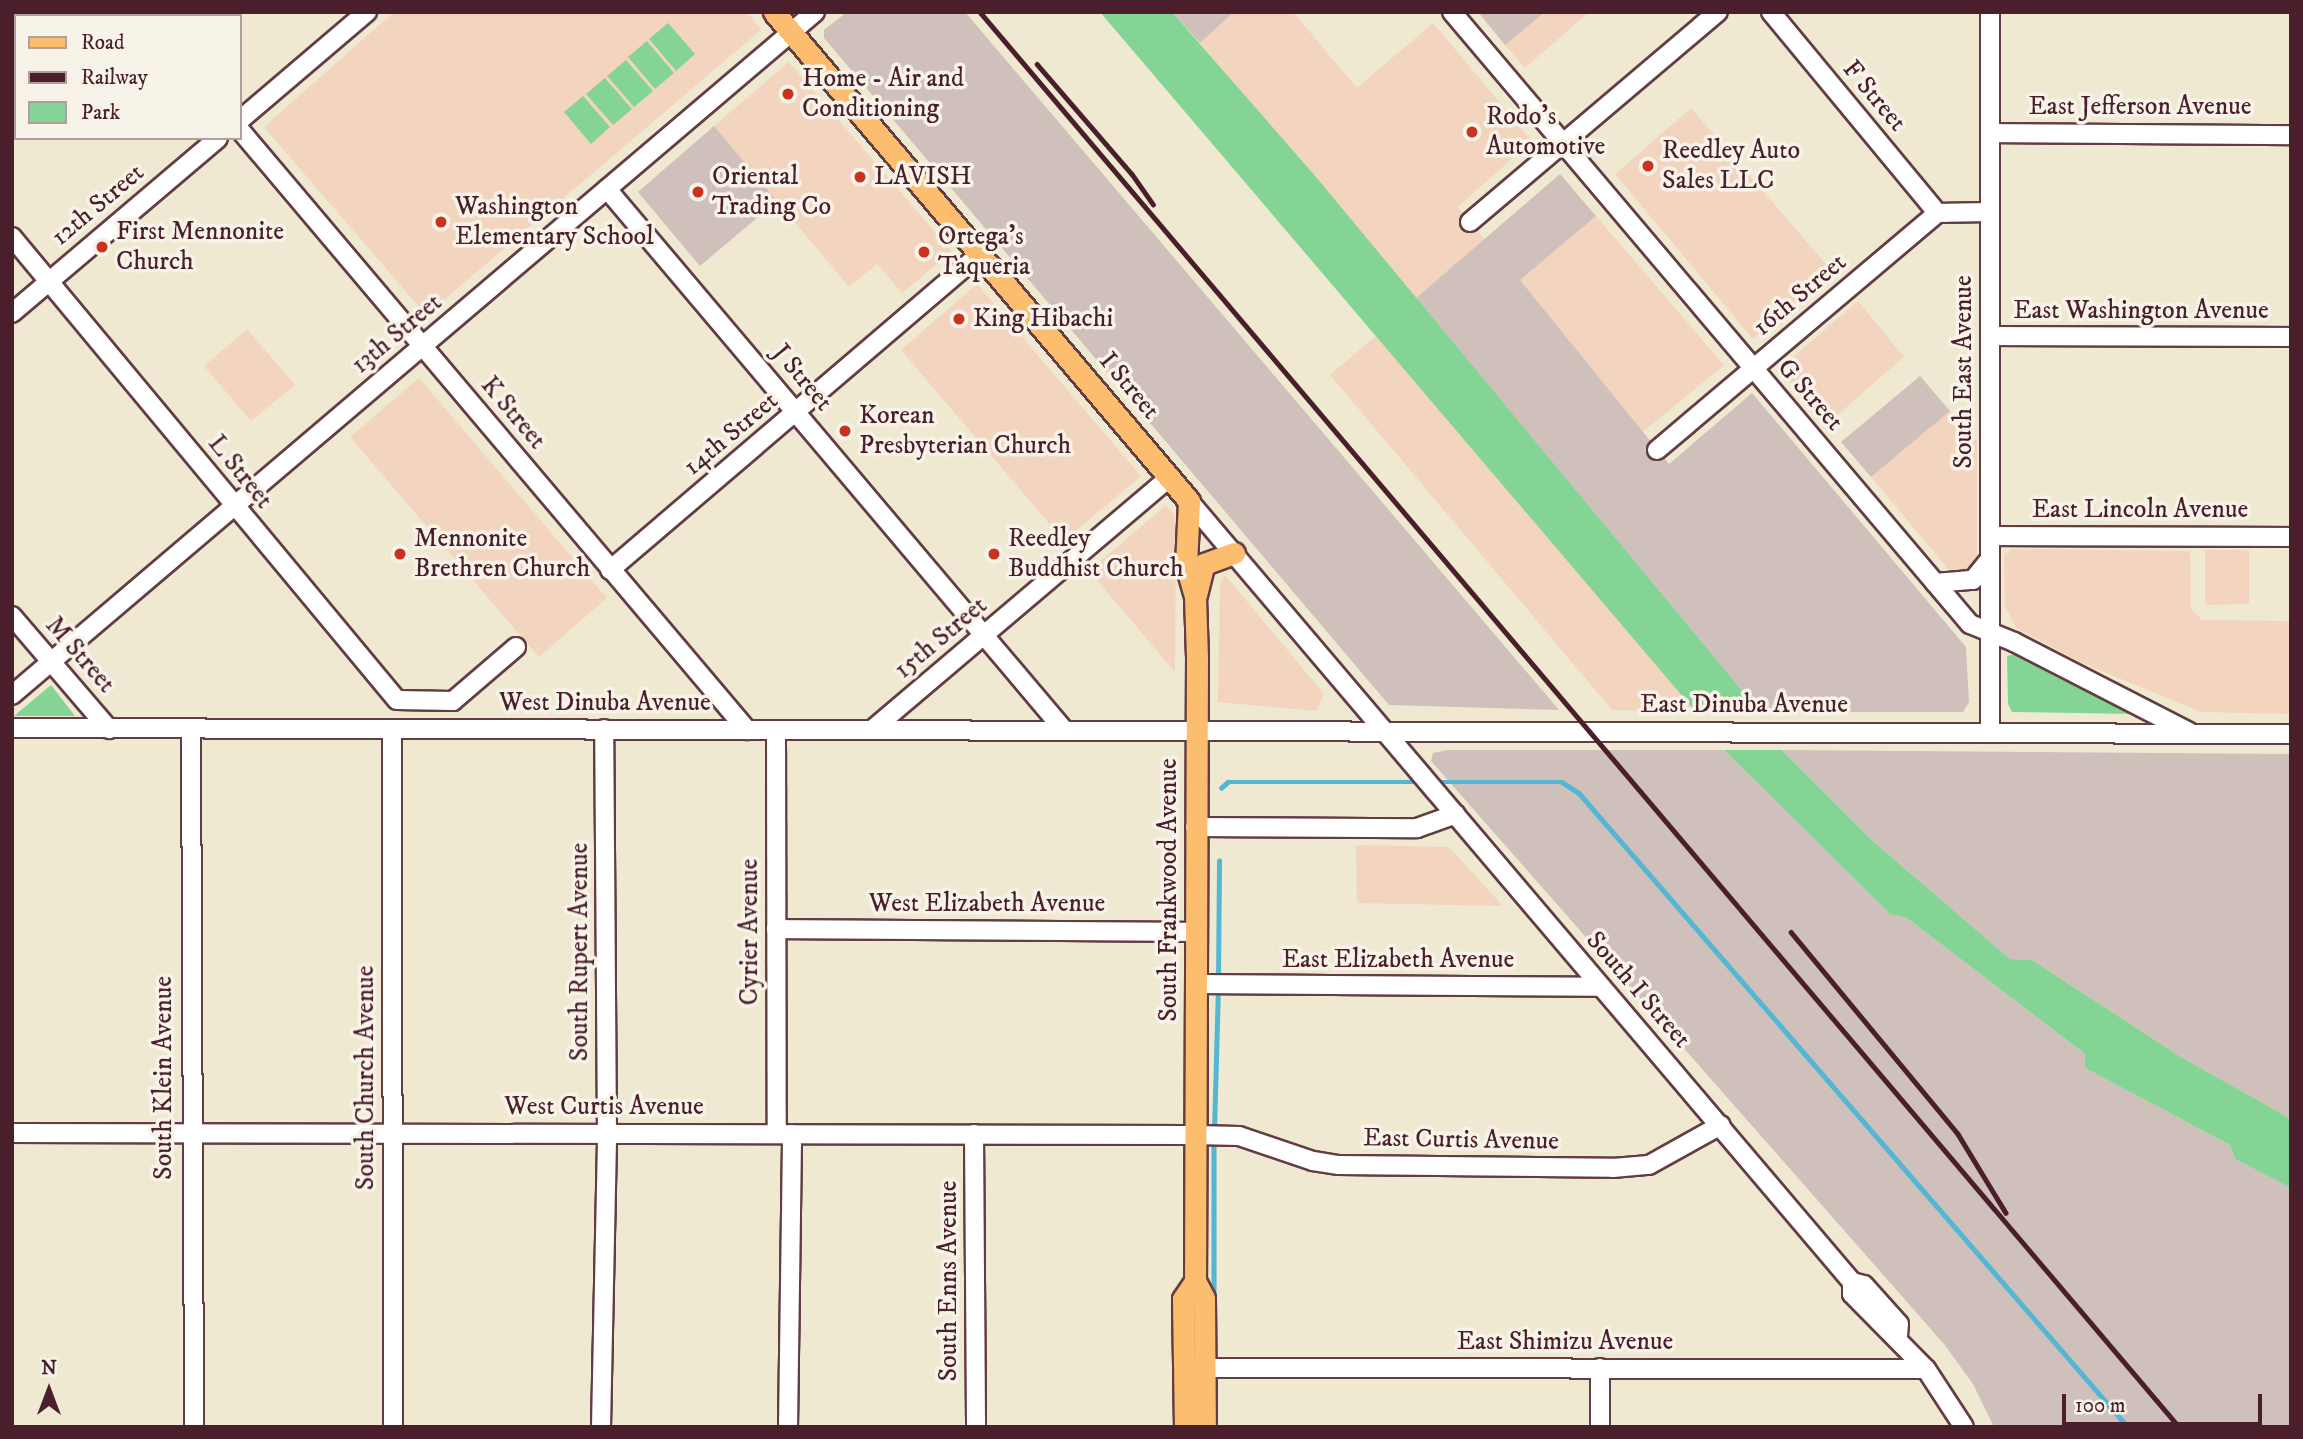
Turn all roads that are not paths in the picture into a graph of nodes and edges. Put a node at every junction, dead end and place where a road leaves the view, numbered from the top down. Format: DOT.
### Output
graph roads {
  1 [pos="367,12"];
  2 [pos="774,12"];
  3 [pos="815,12"];
  4 [pos="1452,12"];
  5 [pos="1718,12"];
  6 [pos="1771,12"];
  7 [pos="1990,12"];
  8 [pos="791,32"];
  9 [pos="242,118"];
  10 [pos="242,132"];
  11 [pos="1990,133"];
  12 [pos="2291,135"];
  13 [pos="216,140"];
  14 [pos="1564,144"];
  15 [pos="607,189"];
  16 [pos="1990,212"];
  17 [pos="1937,213"];
  18 [pos="1470,222"];
  19 [pos="12,237"];
  20 [pos="980,254"];
  21 [pos="50,281"];
  22 [pos="12,313"];
  23 [pos="1991,336"];
  24 [pos="2291,337"];
  25 [pos="423,347"];
  26 [pos="1753,369"];
  27 [pos="796,412"];
  28 [pos="1657,450"];
  29 [pos="1170,478"];
  30 [pos="1189,501"];
  31 [pos="234,506"];
  32 [pos="1990,536"];
  33 [pos="2291,537"];
  34 [pos="1234,553"];
  35 [pos="1990,559"];
  36 [pos="610,570"];
  37 [pos="1935,583"];
  38 [pos="1195,597"];
  39 [pos="12,616"];
  40 [pos="1989,633"];
  41 [pos="984,636"];
  42 [pos="516,647"];
  43 [pos="51,662"];
  44 [pos="12,695"];
  45 [pos="12,728"];
  46 [pos="109,729"];
  47 [pos="191,729"];
  48 [pos="392,729"];
  49 [pos="604,729"];
  50 [pos="873,729"];
  51 [pos="747,730"];
  52 [pos="776,730"];
  53 [pos="1064,730"];
  54 [pos="1197,731"];
  55 [pos="1385,732"];
  56 [pos="1990,732"];
  57 [pos="2190,733"];
  58 [pos="2291,734"];
  59 [pos="1456,814"];
  60 [pos="1195,827"];
  61 [pos="776,929"];
  62 [pos="1197,932"];
  63 [pos="1197,984"];
  64 [pos="1598,986"];
  65 [pos="1721,1125"];
  66 [pos="12,1133"];
  67 [pos="190,1133"];
  68 [pos="391,1133"];
  69 [pos="607,1134"];
  70 [pos="784,1134"];
  71 [pos="974,1134"];
  72 [pos="1195,1135"];
  73 [pos="1195,1281"];
  74 [pos="1205,1368"];
  75 [pos="1600,1368"];
  76 [pos="1926,1369"];
  77 [pos="194,1427"];
  78 [pos="393,1427"];
  79 [pos="601,1427"];
  80 [pos="788,1427"];
  81 [pos="976,1427"];
  82 [pos="1185,1427"];
  83 [pos="1205,1427"];
  84 [pos="1600,1427"];
  85 [pos="1964,1427"];
  1 -- 9 [label="street"];
  2 -- 8 [label="main road, I Street"];
  3 -- 8 [label="street, 13th Street"];
  4 -- 14 [label="street, G Street"];
  5 -- 14 [label="street"];
  6 -- 17 [label="street, F Street"];
  7 -- 11 [label="street, South East Avenue"];
  8 -- 15 [label="street, 13th Street"];
  8 -- 20 [label="main road, I Street"];
  10 -- 25 [label="street, K Street"];
  11 -- 12 [label="street, East Jefferson Avenue"];
  11 -- 16 [label="street, South East Avenue"];
  13 -- 21 [label="street, 12th Street"];
  14 -- 18 [label="street"];
  14 -- 26 [label="street, G Street"];
  15 -- 25 [label="street, 13th Street"];
  15 -- 27 [label="street, J Street"];
  16 -- 17 [label="street"];
  16 -- 23 [label="street, South East Avenue"];
  17 -- 26 [label="street, 16th Street"];
  19 -- 21 [label="street, L Street"];
  20 -- 27 [label="street, 14th Street"];
  20 -- 29 [label="main road, I Street"];
  21 -- 22 [label="street, 12th Street"];
  21 -- 31 [label="street, L Street"];
  23 -- 24 [label="street, East Washington Avenue"];
  23 -- 32 [label="street, South East Avenue"];
  25 -- 31 [label="street, 13th Street"];
  25 -- 36 [label="street, K Street"];
  26 -- 28 [label="street, 16th Street"];
  26 -- 37 [label="street, G Street"];
  27 -- 36 [label="street, 14th Street"];
  27 -- 41 [label="street, J Street"];
  29 -- 30 [label="main road, I Street"];
  29 -- 41 [label="street, 15th Street"];
  30 -- 34 [label="street, I Street"];
  30 -- 38 [label="main road, South Frankwood Avenue"];
  31 -- 42 [label="street, L Street"];
  31 -- 43 [label="street, 13th Street"];
  32 -- 33 [label="street, East Lincoln Avenue"];
  32 -- 35 [label="street, South East Avenue"];
  34 -- 38 [label="main road"];
  34 -- 55 [label="street, I Street"];
  35 -- 37 [label="street"];
  35 -- 40 [label="street, South East Avenue"];
  36 -- 51 [label="street, K Street"];
  37 -- 40 [label="street, G Street"];
  38 -- 54 [label="main road, South Frankwood Avenue"];
  39 -- 43 [label="street, M Street"];
  40 -- 56 [label="street, South East Avenue"];
  40 -- 57 [label="street, G Street"];
  41 -- 50 [label="street, 15th Street"];
  41 -- 53 [label="street, J Street"];
  43 -- 44 [label="street, 13th Street"];
  43 -- 46 [label="street, M Street"];
  45 -- 46 [label="street, West Dinuba Avenue"];
  46 -- 47 [label="street, West Dinuba Avenue"];
  47 -- 48 [label="street, West Dinuba Avenue"];
  47 -- 67 [label="street, South Klein Avenue"];
  48 -- 49 [label="street, West Dinuba Avenue"];
  48 -- 68 [label="street, South Church Avenue"];
  49 -- 51 [label="street, West Dinuba Avenue"];
  49 -- 69 [label="street, South Rupert Avenue"];
  50 -- 52 [label="street, West Dinuba Avenue"];
  50 -- 53 [label="street, West Dinuba Avenue"];
  51 -- 52 [label="street, West Dinuba Avenue"];
  52 -- 61 [label="street, Cyrier Avenue"];
  53 -- 54 [label="street, West Dinuba Avenue"];
  54 -- 55 [label="street, East Dinuba Avenue"];
  54 -- 60 [label="main road, South Frankwood Avenue"];
  55 -- 56 [label="street, East Dinuba Avenue"];
  55 -- 59 [label="street, South I Street"];
  56 -- 57 [label="street, East Dinuba Avenue"];
  57 -- 58 [label="street, East Dinuba Avenue"];
  59 -- 60 [label="street"];
  59 -- 64 [label="street, South I Street"];
  60 -- 62 [label="main road, South Frankwood Avenue"];
  61 -- 62 [label="street, West Elizabeth Avenue"];
  61 -- 70 [label="street, Cyrier Avenue"];
  62 -- 63 [label="main road, South Frankwood Avenue"];
  63 -- 64 [label="street, East Elizabeth Avenue"];
  63 -- 72 [label="main road, South Frankwood Avenue"];
  64 -- 65 [label="street, South I Street"];
  65 -- 72 [label="street, East Curtis Avenue"];
  65 -- 76 [label="street, South I Street"];
  66 -- 67 [label="street, West Curtis Avenue"];
  67 -- 68 [label="street, West Curtis Avenue"];
  67 -- 77 [label="street, South Klein Avenue"];
  68 -- 69 [label="street, West Curtis Avenue"];
  68 -- 78 [label="street, South Church Avenue"];
  69 -- 70 [label="street, West Curtis Avenue"];
  69 -- 79 [label="street, South Rupert Avenue"];
  70 -- 71 [label="street, West Curtis Avenue"];
  70 -- 80 [label="street, Cyrier Avenue"];
  71 -- 72 [label="street, West Curtis Avenue"];
  71 -- 81 [label="street, South Enns Avenue"];
  72 -- 73 [label="main road, South Frankwood Avenue"];
  73 -- 74 [label="main road, South Frankwood Avenue"];
  73 -- 82 [label="main road, South Frankwood Avenue"];
  74 -- 75 [label="street, East Shimizu Avenue"];
  74 -- 83 [label="main road, South Frankwood Avenue"];
  75 -- 76 [label="street, East Shimizu Avenue"];
  75 -- 84 [label="street"];
  76 -- 85 [label="street, South I Street"];
}
